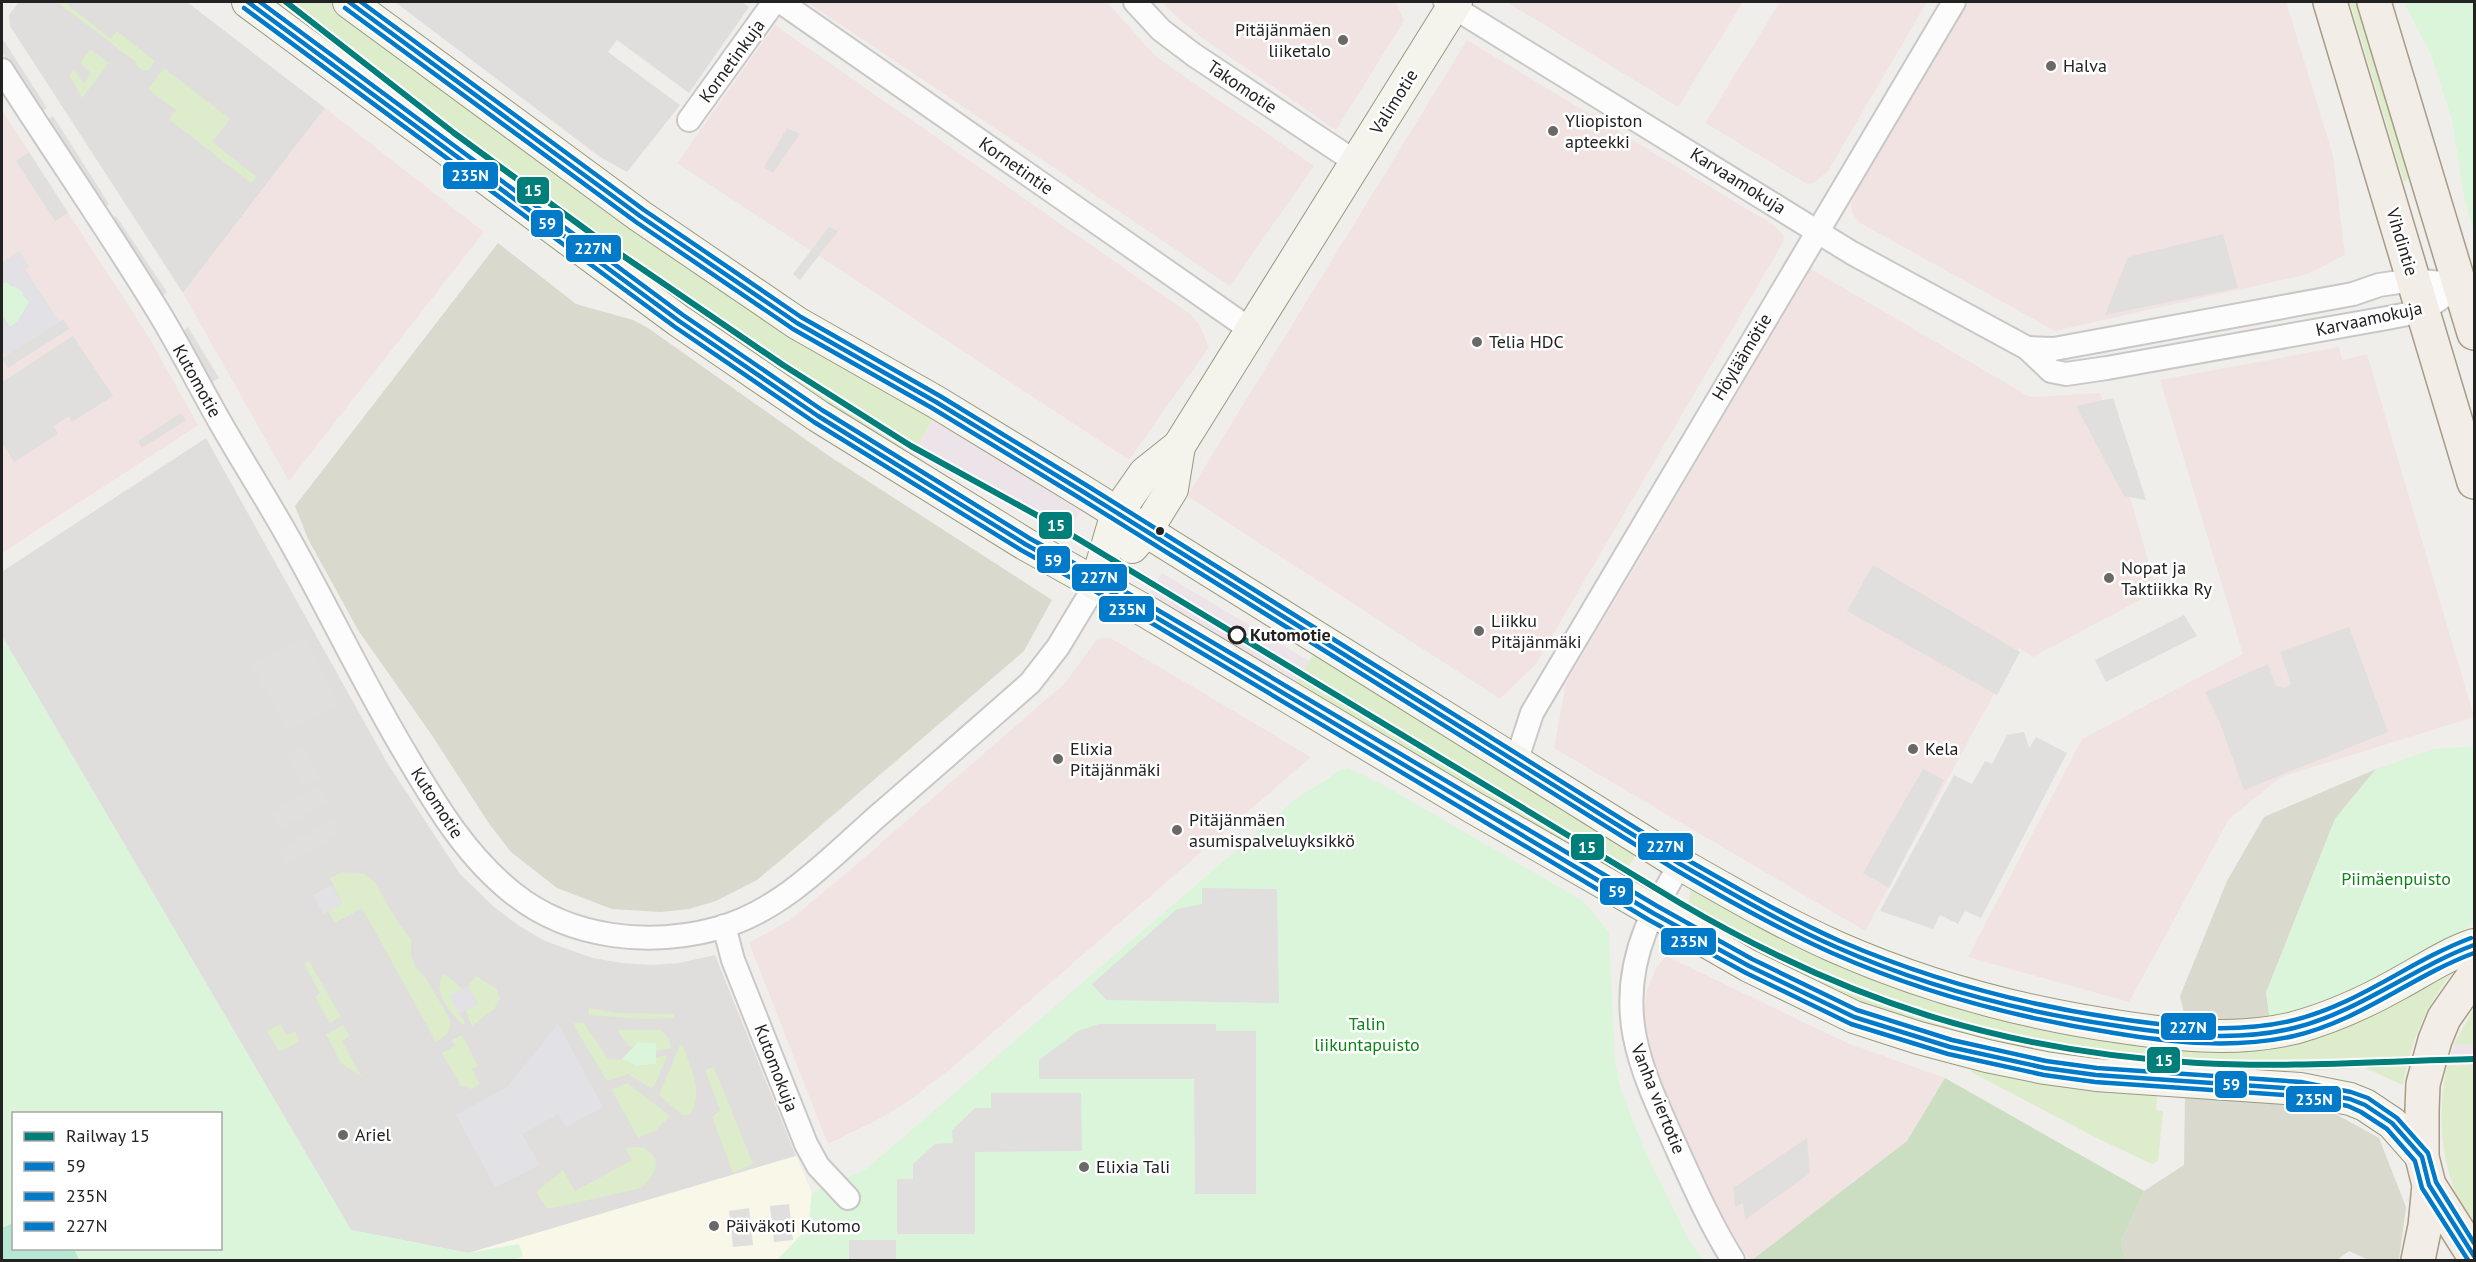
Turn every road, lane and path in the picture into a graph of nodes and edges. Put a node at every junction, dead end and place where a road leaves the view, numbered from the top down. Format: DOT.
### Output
graph roads {
  1 [pos="248,2"];
  2 [pos="349,2"];
  3 [pos="774,2"];
  4 [pos="781,2"];
  5 [pos="1135,2"];
  6 [pos="1954,2"];
  7 [pos="2330,2"];
  8 [pos="2374,2"];
  9 [pos="1452,3"];
  10 [pos="2,70"];
  11 [pos="688,120"];
  12 [pos="1357,163"];
  13 [pos="1818,230"];
  14 [pos="2413,280"];
  15 [pos="2459,285"];
  16 [pos="2422,311"];
  17 [pos="1251,330"];
  18 [pos="2475,333"];
  19 [pos="2027,348"];
  20 [pos="1179,446"];
  21 [pos="2475,482"];
  22 [pos="1118,513"];
  23 [pos="1146,531"];
  24 [pos="1096,584"];
  25 [pos="1504,754"];
  26 [pos="1680,864"];
  27 [pos="1653,913"];
  28 [pos="724,926"];
  29 [pos="2475,945"];
  30 [pos="2475,975"];
  31 [pos="2426,1171"];
  32 [pos="848,1198"];
  33 [pos="2475,1256"];
  34 [pos="1733,1260"];
  35 [pos="2418,1260"];
  1 -- 24 [label="main road"];
  2 -- 22 [label="main road"];
  3 -- 11 [label="street, Kornetinkuja"];
  4 -- 17 [label="street, Kornetintie"];
  5 -- 12 [label="street, Takomotie"];
  6 -- 13 [label="street, Höyläämötie"];
  7 -- 14 [label="main road, Vihdintie"];
  8 -- 15 [label="main road"];
  9 -- 12 [label="main road, Valimotie"];
  9 -- 13 [label="street, Karvaamokuja"];
  10 -- 28 [label="street, Kutomotie"];
  12 -- 17 [label="main road, Valimotie"];
  13 -- 19 [label="street, Karvaamokuja"];
  13 -- 25 [label="street, Höyläämötie"];
  14 -- 15 [label="street, Karvaamokuja"];
  14 -- 16 [label="main road, Vihdintie"];
  14 -- 19 [label="street, Karvaamokuja"];
  15 -- 16 [label="street, Karvaamokuja"];
  15 -- 18 [label="main road"];
  16 -- 19 [label="street, Karvaamokuja"];
  16 -- 21 [label="main road, Vihdintie"];
  17 -- 20 [label="main road, Valimotie"];
  20 -- 22 [label="main road, Valimotie"];
  20 -- 23 [label="main road, Valimotie"];
  22 -- 23 [label="main road"];
  22 -- 24 [label="main road, Valimotie"];
  23 -- 24 [label="main road, Valimotie"];
  23 -- 25 [label="main road"];
  24 -- 27 [label="main road"];
  24 -- 28 [label="street, Kutomotie"];
  25 -- 26 [label="main road"];
  26 -- 27 [label="street, Vanha viertotie"];
  26 -- 29 [label="main road"];
  27 -- 31 [label="main road"];
  27 -- 34 [label="street, Vanha viertotie"];
  28 -- 32 [label="street, Kutomokuja"];
  30 -- 31 [label="main road"];
  31 -- 33 [label="main road"];
  31 -- 35 [label="main road"];
}
